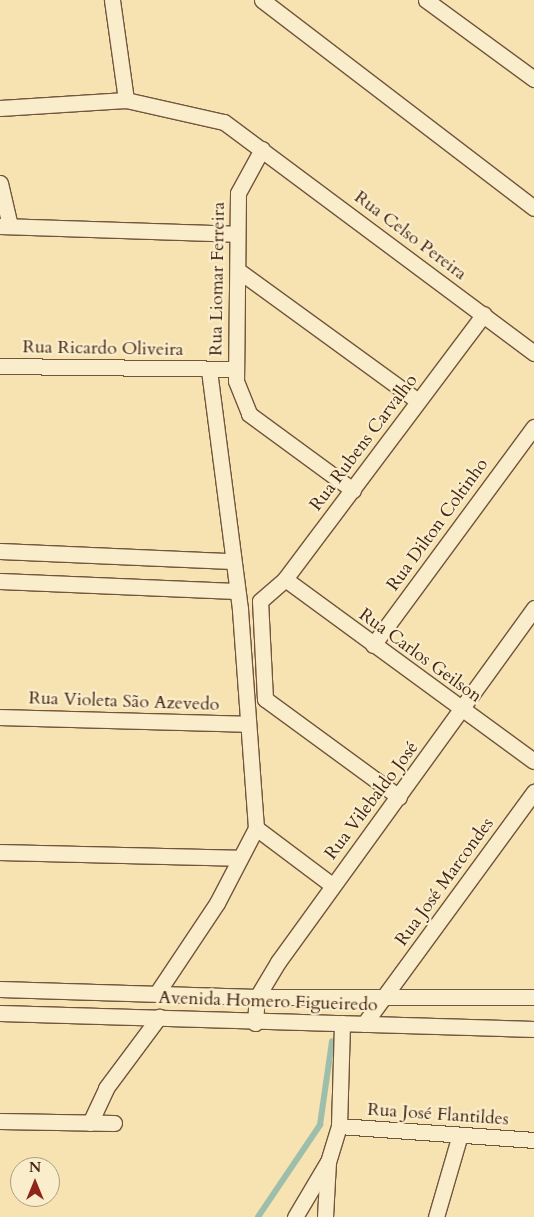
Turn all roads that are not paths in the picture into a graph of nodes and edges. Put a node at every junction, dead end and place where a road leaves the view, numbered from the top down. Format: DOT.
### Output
graph roads {
  1 [pos="112,0"];
  2 [pos="262,0"];
  3 [pos="426,0"];
  4 [pos="534,78"];
  5 [pos="126,100"];
  6 [pos="0,108"];
  7 [pos="262,149"];
  8 [pos="0,183"];
  9 [pos="534,208"];
  10 [pos="5,226"];
  11 [pos="235,234"];
  12 [pos="239,271"];
  13 [pos="484,314"];
  14 [pos="534,353"];
  15 [pos="0,366"];
  16 [pos="235,369"];
  17 [pos="209,371"];
  18 [pos="418,401"];
  19 [pos="534,427"];
  20 [pos="353,490"];
  21 [pos="0,551"];
  22 [pos="232,561"];
  23 [pos="285,579"];
  24 [pos="0,581"];
  25 [pos="236,590"];
  26 [pos="534,608"];
  27 [pos="373,645"];
  28 [pos="462,711"];
  29 [pos="0,717"];
  30 [pos="248,724"];
  31 [pos="534,761"];
  32 [pos="534,792"];
  33 [pos="399,797"];
  34 [pos="256,828"];
  35 [pos="0,852"];
  36 [pos="240,858"];
  37 [pos="332,886"];
  38 [pos="0,989"];
  39 [pos="157,994"];
  40 [pos="389,996"];
  41 [pos="257,997"];
  42 [pos="534,997"];
  43 [pos="0,1013"];
  44 [pos="159,1018"];
  45 [pos="256,1023"];
  46 [pos="342,1023"];
  47 [pos="364,1024"];
  48 [pos="534,1029"];
  49 [pos="0,1121"];
  50 [pos="90,1123"];
  51 [pos="114,1123"];
  52 [pos="339,1126"];
  53 [pos="459,1138"];
  54 [pos="534,1140"];
  55 [pos="328,1162"];
  56 [pos="295,1217"];
  57 [pos="326,1217"];
  58 [pos="436,1217"];
  1 -- 5 [label="street"];
  2 -- 9 [label="street"];
  3 -- 4 [label="street"];
  5 -- 6 [label="street, Rua Celso Pereira"];
  5 -- 7 [label="street, Rua Celso Pereira"];
  7 -- 11 [label="street, Rua Liomar Ferreira"];
  7 -- 13 [label="street, Rua Celso Pereira"];
  8 -- 10 [label="street"];
  10 -- 11 [label="street"];
  11 -- 12 [label="street, Rua Liomar Ferreira"];
  12 -- 16 [label="street, Rua Liomar Ferreira"];
  12 -- 18 [label="street"];
  13 -- 14 [label="street, Rua Celso Pereira"];
  13 -- 18 [label="street, Rua Rubens Carvalho"];
  15 -- 17 [label="street, Rua Ricardo Oliveira"];
  16 -- 17 [label="street, Rua Ricardo Oliveira"];
  16 -- 20 [label="street, Rua Liomar Ferreira"];
  17 -- 22 [label="street"];
  18 -- 20 [label="street, Rua Rubens Carvalho"];
  19 -- 27 [label="street, Rua Dilton Coltinho"];
  20 -- 23 [label="street, Rua Rubens Carvalho"];
  21 -- 22 [label="street"];
  22 -- 25 [label="street"];
  23 -- 27 [label="street, Rua Carlos Geilson"];
  23 -- 33 [label="street, Rua Rubens Carvalho"];
  24 -- 25 [label="street"];
  25 -- 30 [label="street"];
  26 -- 28 [label="street, Rua Vilebaldo José"];
  27 -- 28 [label="street, Rua Carlos Geilson"];
  28 -- 31 [label="street, Rua Carlos Geilson"];
  28 -- 33 [label="street, Rua Vilebaldo José"];
  29 -- 30 [label="street, Rua Violeta São Azevedo"];
  30 -- 34 [label="street"];
  32 -- 40 [label="street, Rua José Marcondes"];
  33 -- 37 [label="street, Rua Vilebaldo José"];
  34 -- 36 [label="street"];
  34 -- 37 [label="street"];
  35 -- 36 [label="street"];
  36 -- 39 [label="street"];
  37 -- 41 [label="street, Rua Vilebaldo José"];
  38 -- 39 [label="street, Avenida Homero Figueiredo"];
  39 -- 41 [label="street, Avenida Homero Figueiredo"];
  40 -- 41 [label="street, Avenida Homero Figueiredo"];
  40 -- 42 [label="street, Avenida Homero Figueiredo"];
  40 -- 47 [label="street, Rua José Marcondes"];
  41 -- 45 [label="street"];
  43 -- 44 [label="street, Avenida Homero Figueiredo"];
  44 -- 45 [label="street, Avenida Homero Figueiredo"];
  44 -- 50 [label="street"];
  45 -- 46 [label="street, Avenida Homero Figueiredo"];
  46 -- 47 [label="street, Avenida Homero Figueiredo"];
  46 -- 52 [label="street"];
  47 -- 48 [label="street, Avenida Homero Figueiredo"];
  49 -- 50 [label="street"];
  50 -- 51 [label="street"];
  52 -- 53 [label="street, Rua José Flantildes"];
  52 -- 55 [label="street"];
  53 -- 54 [label="street, Rua José Flantildes"];
  53 -- 58 [label="street"];
  55 -- 56 [label="street"];
  55 -- 57 [label="street"];
}
